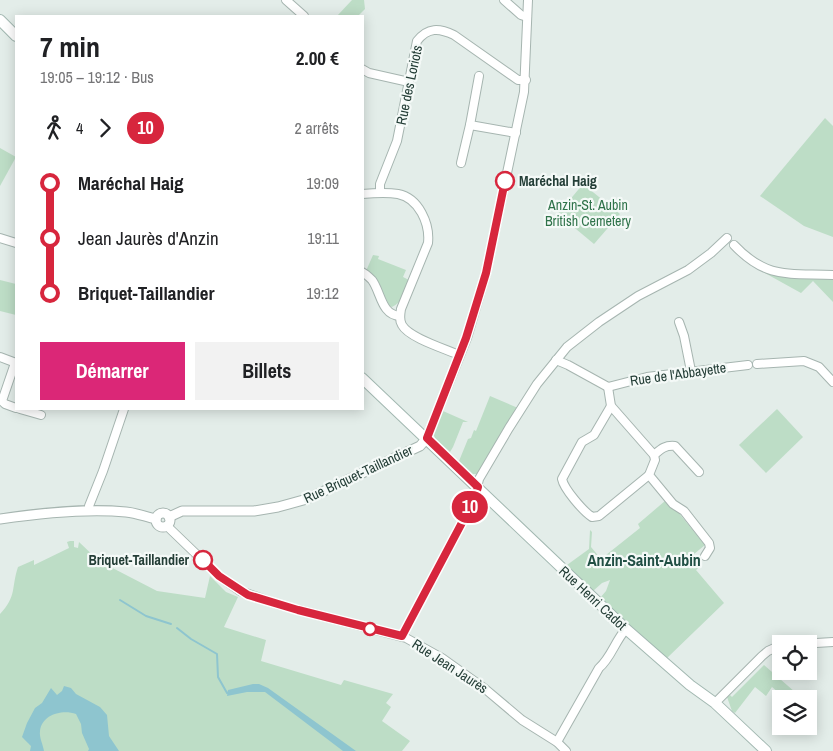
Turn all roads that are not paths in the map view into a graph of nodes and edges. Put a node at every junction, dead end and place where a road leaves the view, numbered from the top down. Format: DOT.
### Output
graph roads {
  1 [pos="286,0"];
  2 [pos="504,0"];
  3 [pos="528,0"];
  4 [pos="303,15"];
  5 [pos="527,17"];
  6 [pos="0,20"];
  7 [pos="15,35"];
  8 [pos="364,71"];
  9 [pos="479,76"];
  10 [pos="526,80"];
  11 [pos="409,82"];
  12 [pos="470,125"];
  13 [pos="516,133"];
  14 [pos="461,163"];
  15 [pos="380,193"];
  16 [pos="364,194"];
  17 [pos="0,238"];
  18 [pos="727,238"];
  19 [pos="15,243"];
  20 [pos="734,245"];
  21 [pos="364,274"];
  22 [pos="833,275"];
  23 [pos="400,316"];
  24 [pos="678,322"];
  25 [pos="459,355"];
  26 [pos="0,357"];
  27 [pos="556,360"];
  28 [pos="15,363"];
  29 [pos="757,364"];
  30 [pos="15,365"];
  31 [pos="748,365"];
  32 [pos="691,371"];
  33 [pos="364,380"];
  34 [pos="833,382"];
  35 [pos="608,387"];
  36 [pos="1,400"];
  37 [pos="611,406"];
  38 [pos="15,407"];
  39 [pos="124,410"];
  40 [pos="33,411"];
  41 [pos="42,415"];
  42 [pos="427,438"];
  43 [pos="654,455"];
  44 [pos="699,472"];
  45 [pos="649,475"];
  46 [pos="478,487"];
  47 [pos="90,511"];
  48 [pos="0,519"];
  49 [pos="168,522"];
  50 [pos="705,556"];
  51 [pos="626,629"];
  52 [pos="402,636"];
  53 [pos="833,642"];
  54 [pos="817,643"];
  55 [pos="772,649"];
  56 [pos="714,703"];
  57 [pos="556,742"];
  58 [pos="566,751"];
  59 [pos="766,751"];
  1 -- 4 [label="street"];
  2 -- 5 [label="street"];
  3 -- 5 [label="street"];
  5 -- 10 [label="street"];
  6 -- 7 [label="main road"];
  8 -- 11 [label="street"];
  9 -- 12 [label="street"];
  10 -- 11 [label="street, Rue des Loriots"];
  10 -- 13 [label="street"];
  11 -- 15 [label="street, Rue des Loriots"];
  12 -- 13 [label="street"];
  12 -- 14 [label="street"];
  13 -- 25 [label="street"];
  15 -- 16 [label="street"];
  15 -- 23 [label="street"];
  17 -- 19 [label="street"];
  18 -- 27 [label="street"];
  20 -- 22 [label="street"];
  21 -- 23 [label="street"];
  23 -- 25 [label="street"];
  24 -- 32 [label="street"];
  25 -- 42 [label="street"];
  26 -- 28 [label="street"];
  27 -- 35 [label="street"];
  27 -- 46 [label="street"];
  29 -- 34 [label="street"];
  30 -- 36 [label="street"];
  31 -- 32 [label="street, Rue de l'Abbayette"];
  32 -- 35 [label="street, Rue de l'Abbayette"];
  33 -- 42 [label="main road, Rue Henri Cadot"];
  35 -- 37 [label="street"];
  36 -- 38 [label="street"];
  37 -- 43 [label="street"];
  37 -- 45 [label="street"];
  39 -- 47 [label="street"];
  40 -- 41 [label="street"];
  42 -- 46 [label="main road, Rue Henri Cadot"];
  42 -- 49 [label="street, Rue Briquet-Taillandier"];
  43 -- 44 [label="street"];
  43 -- 45 [label="street"];
  45 -- 50 [label="street"];
  46 -- 51 [label="main road, Rue Henri Cadot"];
  46 -- 52 [label="street"];
  47 -- 48 [label="street"];
  47 -- 49 [label="street"];
  49 -- 52 [label="street, Rue Jean Jaurès"];
  51 -- 56 [label="main road, Rue Henri Cadot"];
  51 -- 57 [label="street"];
  52 -- 57 [label="street, Rue Jean Jaurès"];
  53 -- 54 [label="street"];
  55 -- 56 [label="street"];
  56 -- 59 [label="main road, Rue Henri Cadot"];
  57 -- 58 [label="street, Rue Jean Jaurès"];
}
